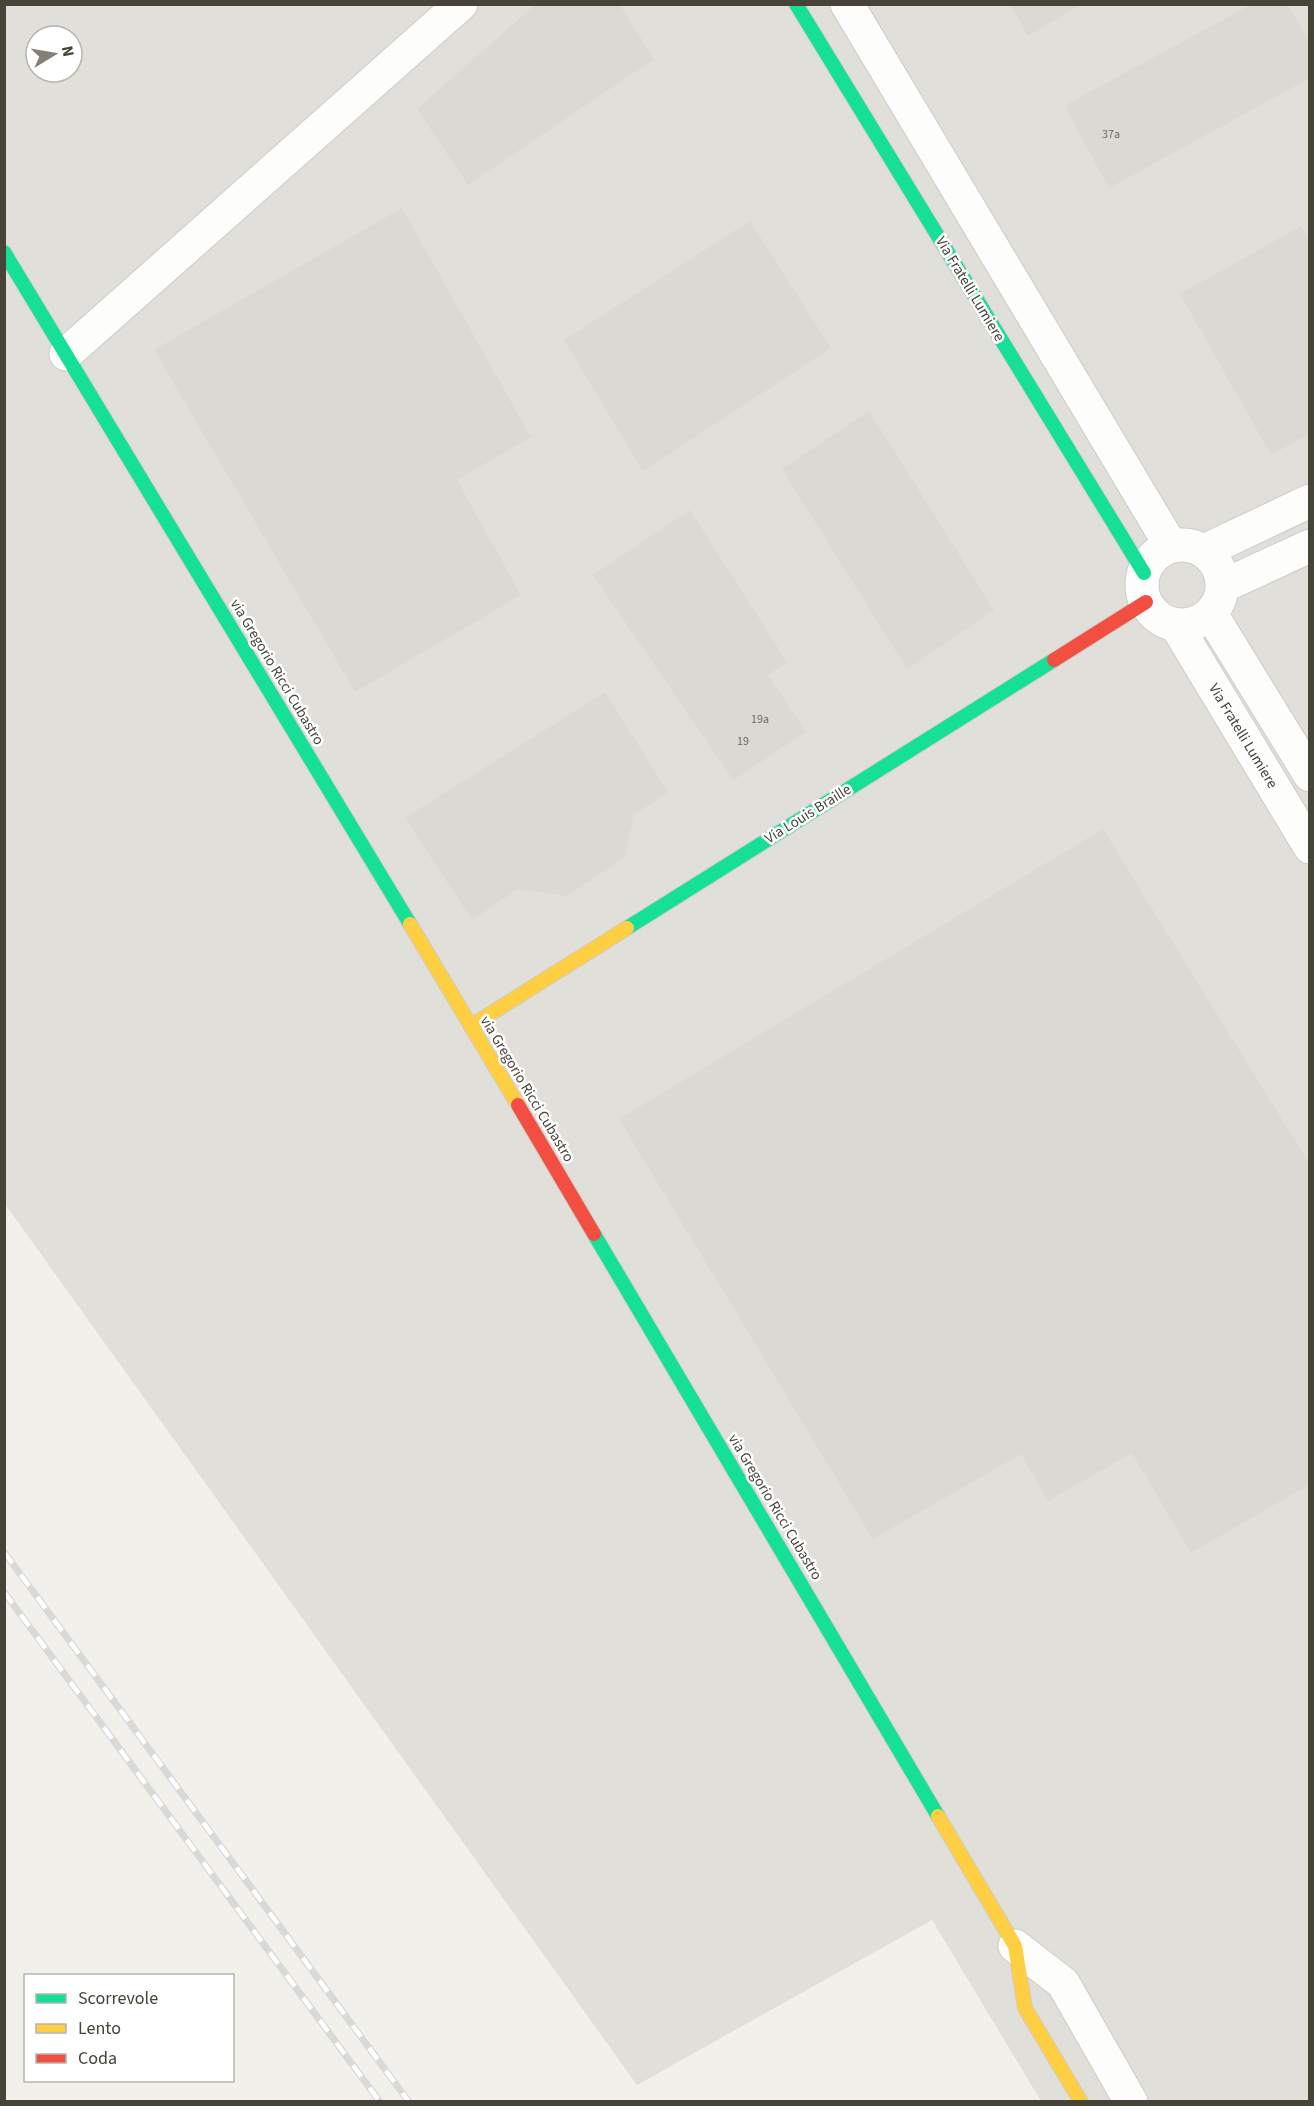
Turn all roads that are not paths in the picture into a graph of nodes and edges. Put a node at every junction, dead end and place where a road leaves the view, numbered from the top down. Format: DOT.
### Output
graph roads {
  1 [pos="460,4"];
  2 [pos="796,4"];
  3 [pos="847,4"];
  4 [pos="4,252"];
  5 [pos="66,354"];
  6 [pos="1310,501"];
  7 [pos="1171,546"];
  8 [pos="1310,546"];
  9 [pos="1204,551"];
  10 [pos="1145,587"];
  11 [pos="1217,600"];
  12 [pos="1176,625"];
  13 [pos="1310,775"];
  14 [pos="1310,847"];
  15 [pos="471,1026"];
  16 [pos="1015,1946"];
  17 [pos="1081,2102"];
  18 [pos="1131,2102"];
  1 -- 5 [label="street"];
  2 -- 10 [label="street, Via Fratelli Lumiere"];
  3 -- 7 [label="street"];
  4 -- 5 [label="street, via Gregorio Ricci Cubastro"];
  5 -- 15 [label="street, via Gregorio Ricci Cubastro"];
  6 -- 9 [label="street"];
  7 -- 9 [label="street"];
  7 -- 10 [label="street"];
  8 -- 11 [label="street"];
  9 -- 11 [label="street"];
  10 -- 12 [label="street"];
  10 -- 15 [label="street, Via Louis Braille"];
  11 -- 12 [label="street"];
  11 -- 13 [label="street"];
  12 -- 14 [label="street, Via Fratelli Lumiere"];
  15 -- 16 [label="street, via Gregorio Ricci Cubastro"];
  16 -- 17 [label="street"];
  16 -- 18 [label="street"];
}
